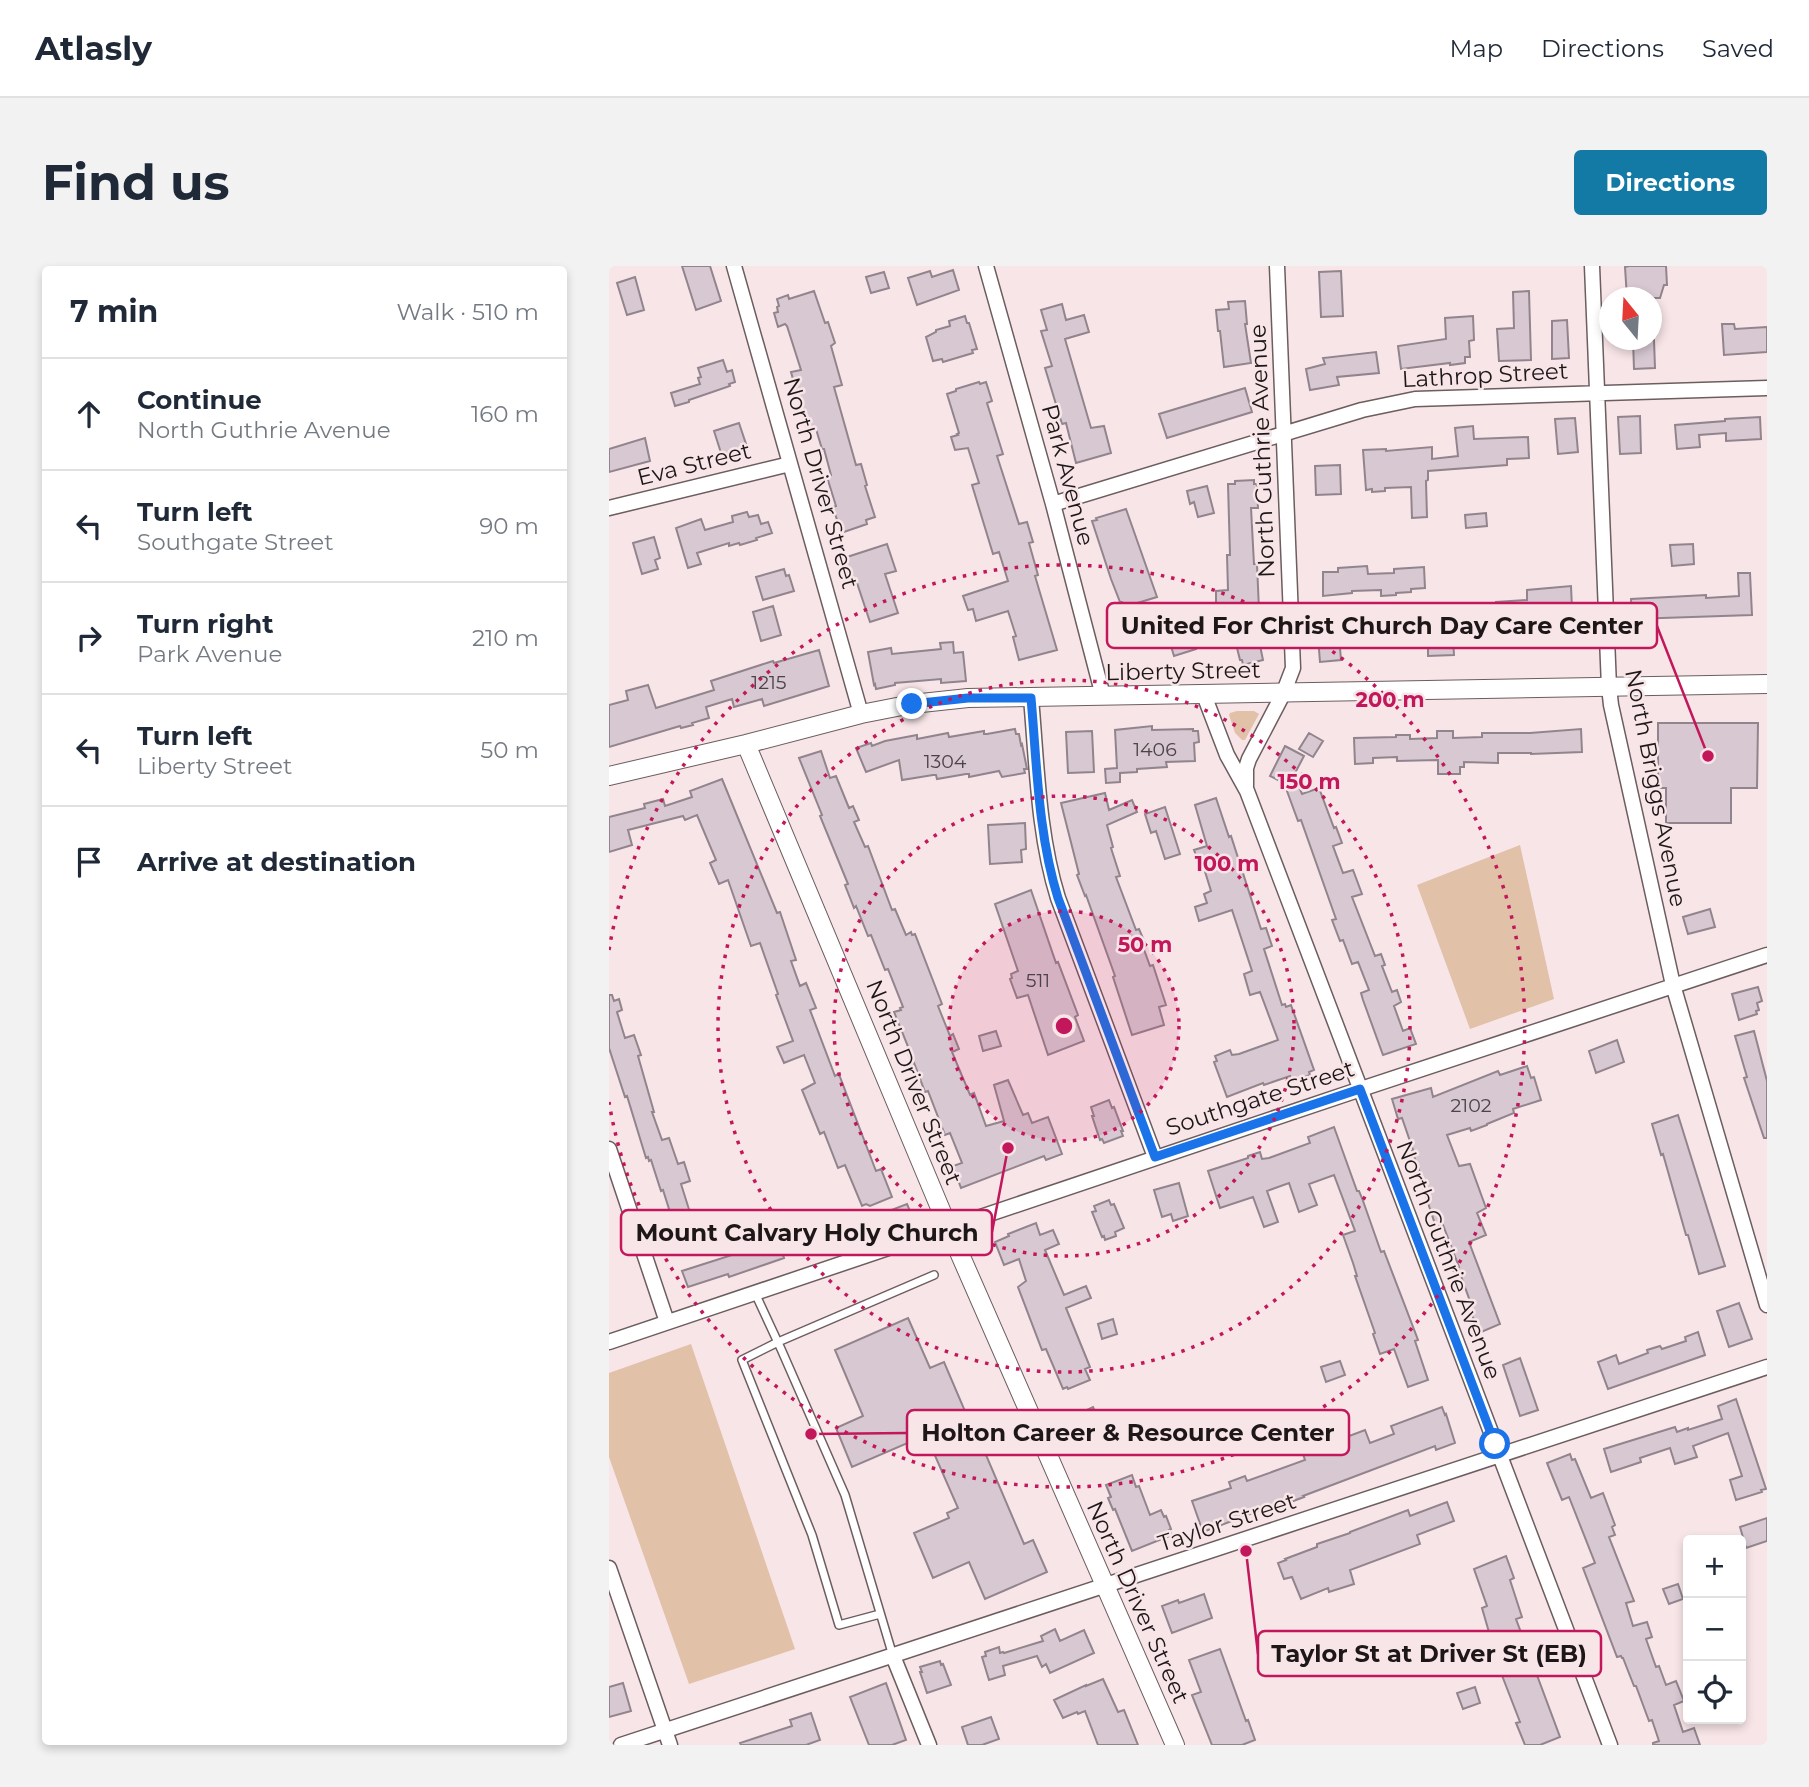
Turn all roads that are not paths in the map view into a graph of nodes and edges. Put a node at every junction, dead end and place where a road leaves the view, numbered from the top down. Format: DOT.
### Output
graph roads {
  1 [pos="734,266"];
  2 [pos="986,266"];
  3 [pos="1277,266"];
  4 [pos="1592,266"];
  5 [pos="1767,387"];
  6 [pos="1596,393"];
  7 [pos="1284,433"];
  8 [pos="790,464"];
  9 [pos="1053,504"];
  10 [pos="609,508"];
  11 [pos="1767,684"];
  12 [pos="1609,687"];
  13 [pos="1283,694"];
  14 [pos="1204,695"];
  15 [pos="1103,696"];
  16 [pos="1031,698"];
  17 [pos="861,714"];
  18 [pos="746,744"];
  19 [pos="609,776"];
  20 [pos="1247,791"];
  21 [pos="1767,956"];
  22 [pos="1673,985"];
  23 [pos="1360,1089"];
  24 [pos="609,1149"];
  25 [pos="1155,1157"];
  26 [pos="948,1227"];
  27 [pos="934,1275"];
  28 [pos="754,1293"];
  29 [pos="1767,1305"];
  30 [pos="667,1322"];
  31 [pos="609,1342"];
  32 [pos="778,1342"];
  33 [pos="1767,1367"];
  34 [pos="1499,1455"];
  35 [pos="609,1568"];
  36 [pos="1104,1587"];
  37 [pos="880,1614"];
  38 [pos="893,1656"];
  39 [pos="665,1730"];
  40 [pos="621,1745"];
  41 [pos="670,1745"];
  42 [pos="929,1745"];
  43 [pos="1175,1745"];
  44 [pos="1610,1745"];
  1 -- 8 [label="street, North Driver Street"];
  2 -- 9 [label="street, Park Avenue"];
  3 -- 7 [label="street, North Guthrie Avenue"];
  4 -- 6 [label="street, North Briggs Avenue"];
  5 -- 6 [label="street, Lathrop Street"];
  6 -- 7 [label="street, Lathrop Street"];
  6 -- 12 [label="street, North Briggs Avenue"];
  7 -- 9 [label="street, Lathrop Street"];
  7 -- 13 [label="street, North Guthrie Avenue"];
  8 -- 10 [label="street, Eva Street"];
  8 -- 17 [label="street, North Driver Street"];
  9 -- 15 [label="street, Park Avenue"];
  11 -- 12 [label="street, Liberty Street"];
  12 -- 13 [label="street, Liberty Street"];
  12 -- 22 [label="street, North Briggs Avenue"];
  13 -- 14 [label="street, Liberty Street"];
  13 -- 20 [label="street, North Guthrie Avenue"];
  14 -- 15 [label="street, Liberty Street"];
  14 -- 20 [label="street, North Guthrie Avenue"];
  15 -- 16 [label="street, Liberty Street"];
  16 -- 17 [label="street, Liberty Street"];
  16 -- 25 [label="street"];
  17 -- 18 [label="street, Liberty Street"];
  18 -- 19 [label="street, Liberty Street"];
  18 -- 26 [label="street, North Driver Street"];
  20 -- 23 [label="street, North Guthrie Avenue"];
  21 -- 22 [label="street, Southgate Street"];
  22 -- 23 [label="street, Southgate Street"];
  22 -- 29 [label="street, North Briggs Avenue"];
  23 -- 25 [label="street, Southgate Street"];
  23 -- 34 [label="street, North Guthrie Avenue"];
  24 -- 30 [label="street"];
  25 -- 26 [label="street, Southgate Street"];
  26 -- 28 [label="street, Southgate Street"];
  26 -- 36 [label="street, North Driver Street"];
  27 -- 32 [label="lane"];
  28 -- 30 [label="street, Southgate Street"];
  28 -- 32 [label="lane"];
  30 -- 31 [label="street, Southgate Street"];
  32 -- 37 [label="lane"];
  32 -- 37 [label="lane"];
  33 -- 34 [label="street, Taylor Street"];
  34 -- 36 [label="street, Taylor Street"];
  34 -- 44 [label="street, North Guthrie Avenue"];
  35 -- 39 [label="street"];
  36 -- 38 [label="street, Taylor Street"];
  36 -- 43 [label="street, North Driver Street"];
  37 -- 38 [label="lane"];
  38 -- 39 [label="street, Taylor Street"];
  38 -- 42 [label="street"];
  39 -- 40 [label="street, Taylor Street"];
  39 -- 41 [label="street"];
}
